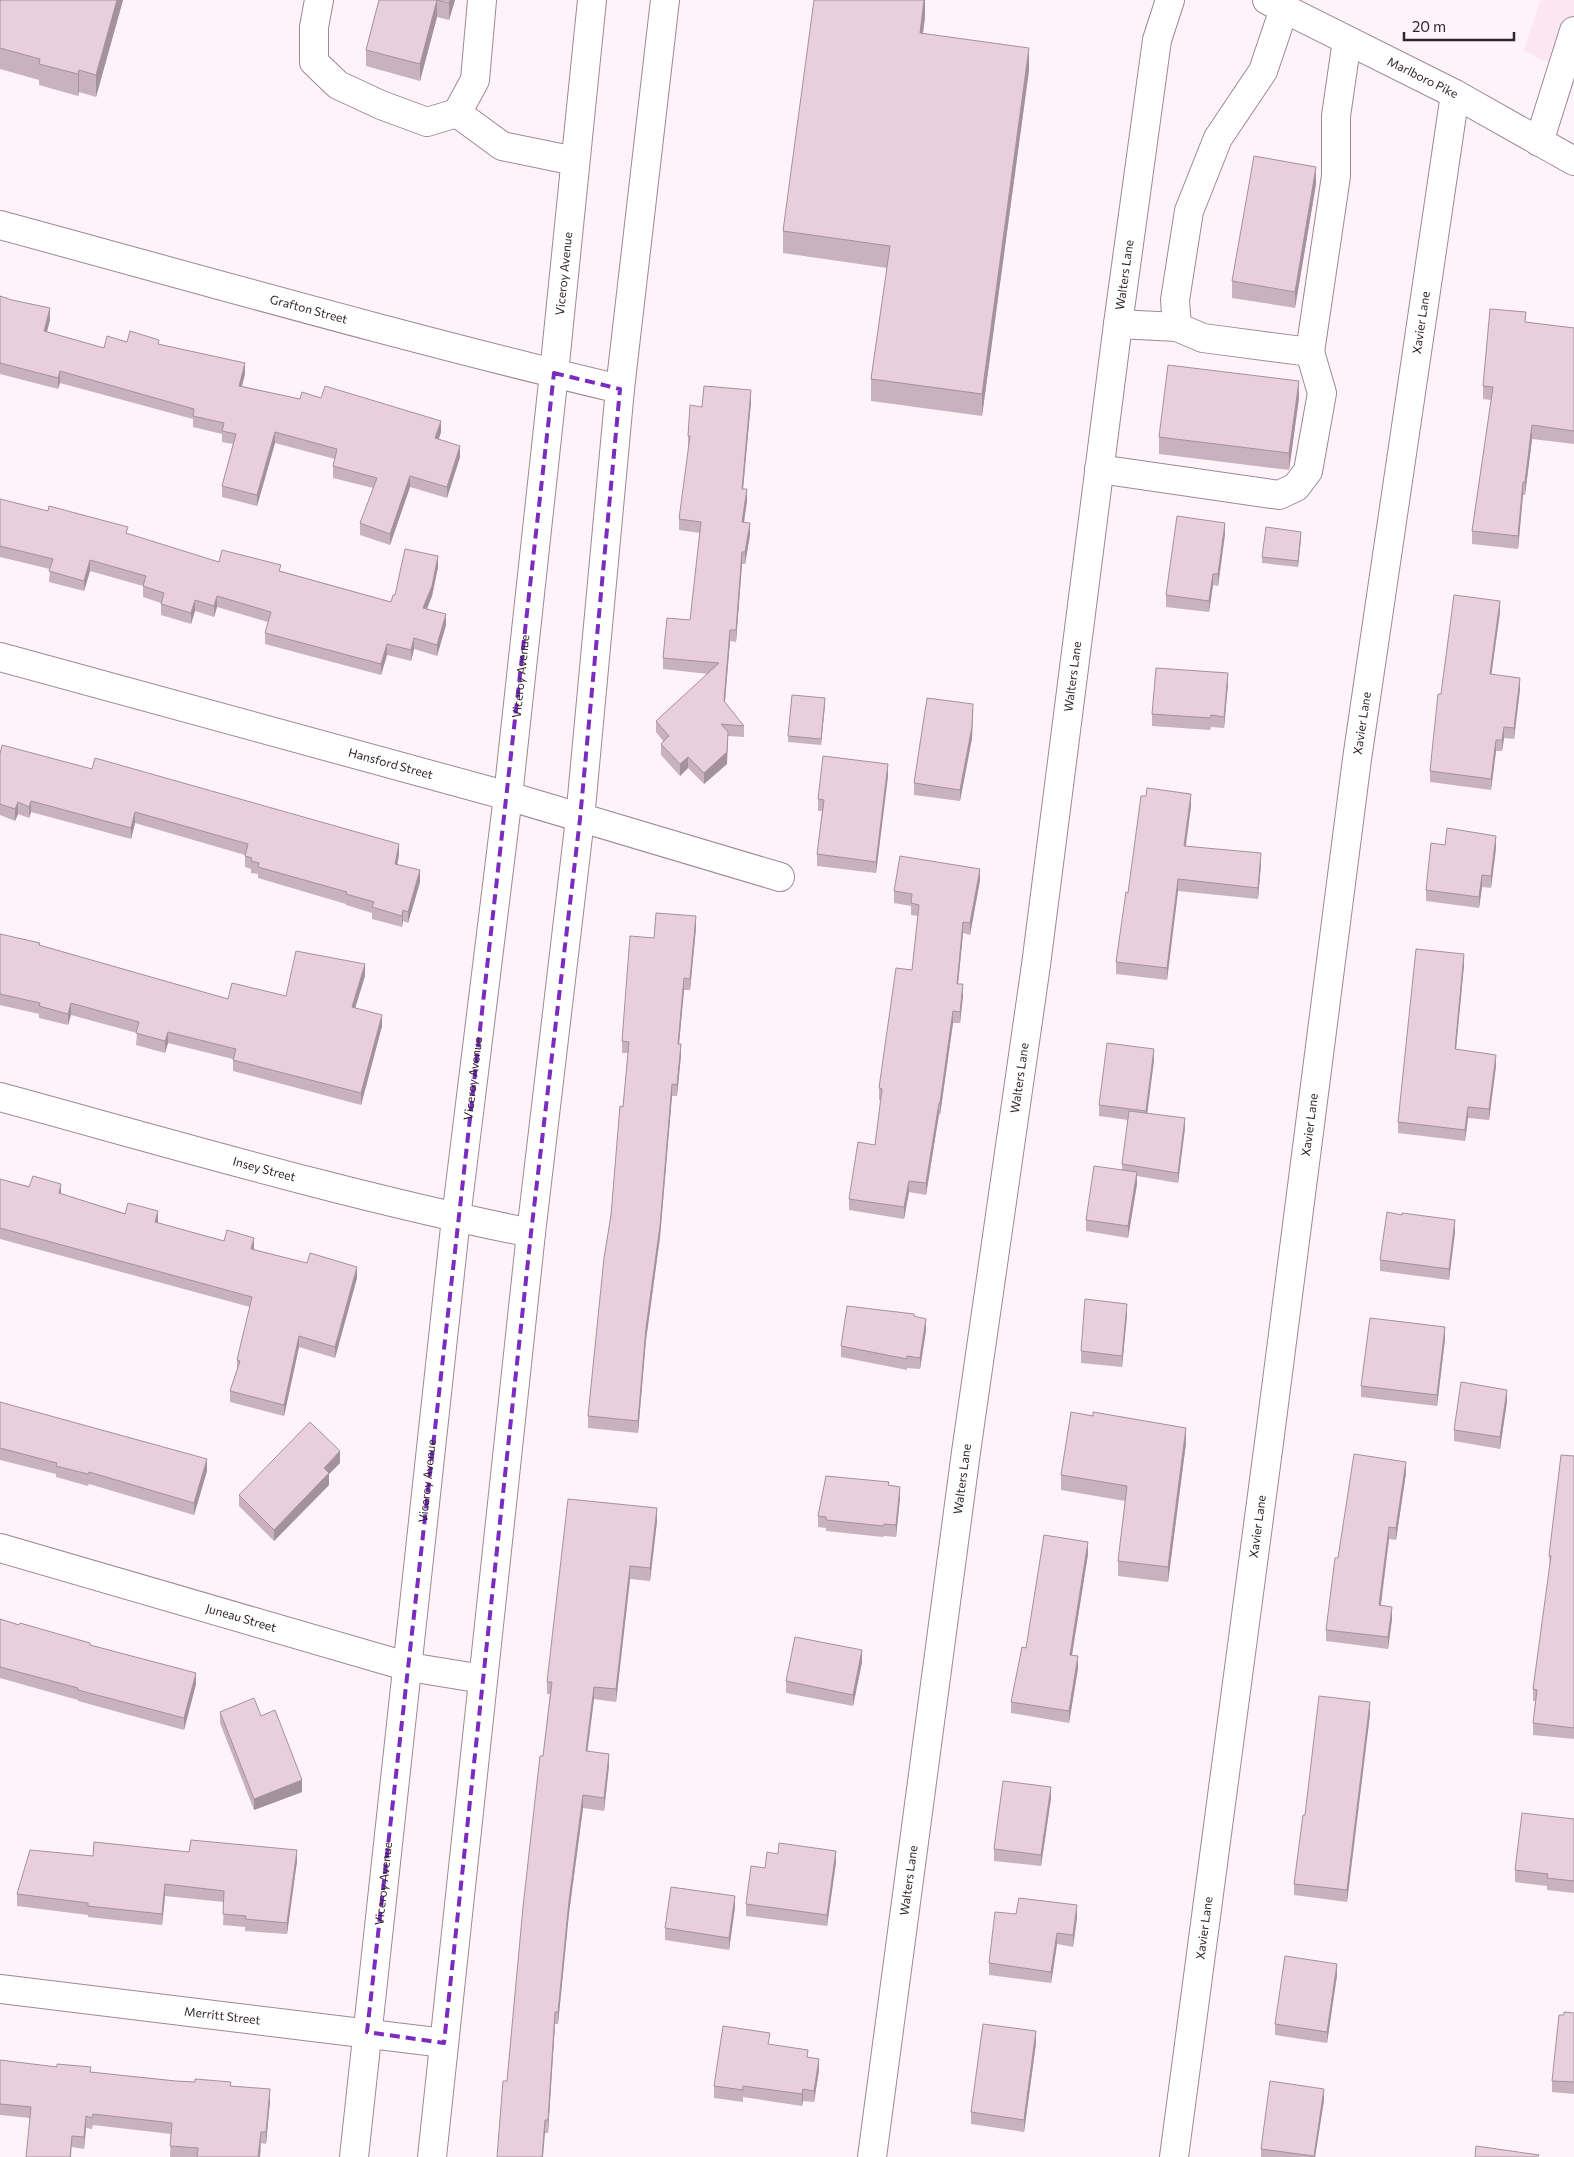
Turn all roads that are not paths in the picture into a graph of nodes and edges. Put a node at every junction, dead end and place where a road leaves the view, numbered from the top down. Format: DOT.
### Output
graph roads {
  1 [pos="319,0"];
  2 [pos="482,0"];
  3 [pos="592,0"];
  4 [pos="666,0"];
  5 [pos="1170,0"];
  6 [pos="1275,4"];
  7 [pos="1574,31"];
  8 [pos="1348,40"];
  9 [pos="1455,94"];
  10 [pos="457,113"];
  11 [pos="1539,142"];
  12 [pos="575,162"];
  13 [pos="1574,162"];
  14 [pos="0,225"];
  15 [pos="1118,324"];
  16 [pos="1177,327"];
  17 [pos="1310,352"];
  18 [pos="554,373"];
  19 [pos="620,389"];
  20 [pos="1099,469"];
  21 [pos="0,657"];
  22 [pos="508,796"];
  23 [pos="580,819"];
  24 [pos="780,877"];
  25 [pos="0,1097"];
  26 [pos="456,1218"];
  27 [pos="531,1234"];
  28 [pos="0,1548"];
  29 [pos="409,1667"];
  30 [pos="483,1679"];
  31 [pos="0,1989"];
  32 [pos="367,2032"];
  33 [pos="444,2043"];
  34 [pos="354,2157"];
  35 [pos="432,2157"];
  36 [pos="872,2157"];
  37 [pos="1174,2157"];
  1 -- 10 [label="street"];
  2 -- 10 [label="street"];
  3 -- 12 [label="street, Viceroy Avenue"];
  4 -- 19 [label="street"];
  5 -- 15 [label="street, Walters Lane"];
  6 -- 8 [label="street, Marlboro Pike"];
  6 -- 16 [label="street"];
  7 -- 11 [label="street"];
  8 -- 9 [label="street, Marlboro Pike"];
  8 -- 17 [label="street"];
  9 -- 11 [label="street, Marlboro Pike"];
  9 -- 37 [label="street, Xavier Lane"];
  10 -- 12 [label="street"];
  11 -- 13 [label="street, Marlboro Pike"];
  12 -- 18 [label="street, Viceroy Avenue"];
  14 -- 18 [label="street, Grafton Street"];
  15 -- 16 [label="street"];
  15 -- 20 [label="street, Walters Lane"];
  16 -- 17 [label="street"];
  17 -- 20 [label="street"];
  18 -- 19 [label="street, Grafton Street"];
  18 -- 22 [label="street, Viceroy Avenue"];
  19 -- 23 [label="street"];
  20 -- 36 [label="street, Walters Lane"];
  21 -- 22 [label="street, Hansford Street"];
  22 -- 23 [label="street, Hansford Street"];
  22 -- 26 [label="street, Viceroy Avenue"];
  23 -- 24 [label="street, Hansford Street"];
  23 -- 27 [label="street"];
  25 -- 26 [label="street, Insey Street"];
  26 -- 27 [label="street, Insey Street"];
  26 -- 29 [label="street, Viceroy Avenue"];
  27 -- 30 [label="street"];
  28 -- 29 [label="street, Juneau Street"];
  29 -- 30 [label="street, Juneau Street"];
  29 -- 32 [label="street, Viceroy Avenue"];
  30 -- 33 [label="street"];
  31 -- 32 [label="street, Merritt Street"];
  32 -- 33 [label="street, Merritt Street"];
  32 -- 34 [label="street, Viceroy Avenue"];
  33 -- 35 [label="street"];
}
